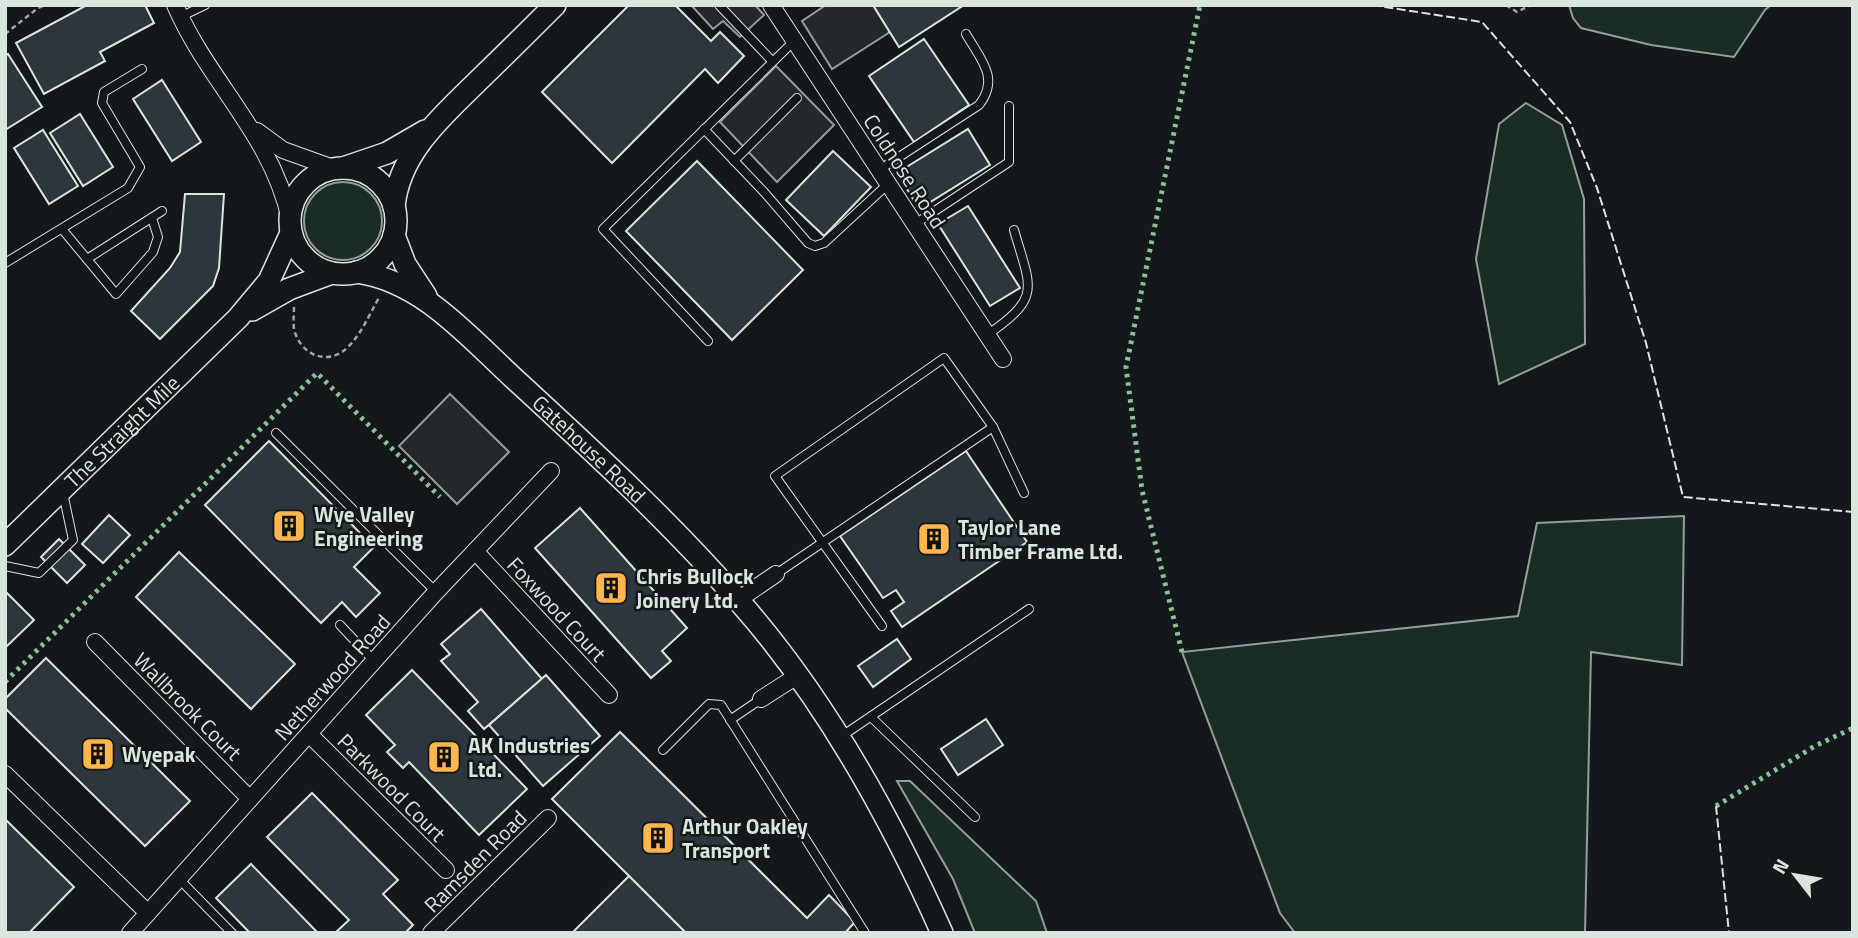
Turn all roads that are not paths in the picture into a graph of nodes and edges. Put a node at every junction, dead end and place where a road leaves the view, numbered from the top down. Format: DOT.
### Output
graph roads {
  1 [pos="205,5"];
  2 [pos="555,5"];
  3 [pos="719,5"];
  4 [pos="771,5"];
  5 [pos="178,11"];
  6 [pos="966,34"];
  7 [pos="794,41"];
  8 [pos="772,61"];
  9 [pos="142,69"];
  10 [pos="797,98"];
  11 [pos="1009,106"];
  12 [pos="250,125"];
  13 [pos="432,127"];
  14 [pos="704,129"];
  15 [pos="734,160"];
  16 [pos="339,168"];
  17 [pos="883,177"];
  18 [pos="394,207"];
  19 [pos="162,211"];
  20 [pos="152,218"];
  21 [pos="915,224"];
  22 [pos="290,226"];
  23 [pos="62,229"];
  24 [pos="1014,230"];
  25 [pos="394,235"];
  26 [pos="87,259"];
  27 [pos="5,262"];
  28 [pos="357,272"];
  29 [pos="332,273"];
  30 [pos="432,304"];
  31 [pos="238,318"];
  32 [pos="987,335"];
  33 [pos="708,341"];
  34 [pos="1003,359"];
  35 [pos="993,427"];
  36 [pos="276,433"];
  37 [pos="551,471"];
  38 [pos="62,490"];
  39 [pos="1024,493"];
  40 [pos="823,542"];
  41 [pos="5,545"];
  42 [pos="475,551"];
  43 [pos="5,566"];
  44 [pos="776,574"];
  45 [pos="436,592"];
  46 [pos="738,600"];
  47 [pos="1029,609"];
  48 [pos="340,625"];
  49 [pos="882,626"];
  50 [pos="95,642"];
  51 [pos="374,661"];
  52 [pos="797,676"];
  53 [pos="609,695"];
  54 [pos="761,699"];
  55 [pos="871,717"];
  56 [pos="730,720"];
  57 [pos="309,734"];
  58 [pos="839,738"];
  59 [pos="663,750"];
  60 [pos="5,774"];
  61 [pos="250,799"];
  62 [pos="975,817"];
  63 [pos="548,818"];
  64 [pos="446,870"];
  65 [pos="179,879"];
  66 [pos="148,913"];
  67 [pos="130,933"];
  68 [pos="232,933"];
  69 [pos="432,933"];
  70 [pos="865,933"];
  71 [pos="942,933"];
  1 -- 5 [label="lane"];
  2 -- 13 [label="main road"];
  3 -- 8 [label="lane"];
  4 -- 7 [label="street, Coldnose Road"];
  5 -- 12 [label="street"];
  6 -- 17 [label="lane"];
  7 -- 8 [label="lane"];
  7 -- 17 [label="street, Coldnose Road"];
  8 -- 14 [label="lane"];
  9 -- 23 [label="lane"];
  10 -- 15 [label="lane"];
  11 -- 21 [label="lane"];
  12 -- 16 [label="street"];
  12 -- 22 [label="street"];
  13 -- 16 [label="main road"];
  13 -- 18 [label="main road"];
  14 -- 15 [label="lane"];
  14 -- 33 [label="lane"];
  15 -- 17 [label="lane"];
  16 -- 18 [label="main road"];
  16 -- 22 [label="main road"];
  17 -- 21 [label="street, Coldnose Road"];
  18 -- 25 [label="main road"];
  19 -- 20 [label="lane"];
  20 -- 26 [label="lane"];
  20 -- 26 [label="lane"];
  21 -- 32 [label="street, Coldnose Road"];
  22 -- 29 [label="main road"];
  22 -- 31 [label="main road, The Straight Mile"];
  23 -- 26 [label="lane"];
  23 -- 27 [label="lane"];
  24 -- 32 [label="lane"];
  25 -- 28 [label="main road"];
  25 -- 30 [label="main road, Gatehouse Road"];
  28 -- 29 [label="main road"];
  28 -- 30 [label="main road, Gatehouse Road"];
  29 -- 31 [label="main road, The Straight Mile"];
  30 -- 46 [label="main road, Gatehouse Road"];
  31 -- 38 [label="main road, The Straight Mile"];
  32 -- 34 [label="street, Coldnose Road"];
  35 -- 39 [label="lane"];
  35 -- 40 [label="lane"];
  35 -- 40 [label="lane"];
  36 -- 45 [label="lane"];
  37 -- 42 [label="street, Netherwood Road"];
  38 -- 41 [label="main road, The Straight Mile"];
  38 -- 43 [label="lane"];
  40 -- 44 [label="lane"];
  40 -- 49 [label="lane"];
  42 -- 45 [label="street, Netherwood Road"];
  42 -- 53 [label="street, Foxwood Court"];
  44 -- 46 [label="street"];
  45 -- 51 [label="street, Netherwood Road"];
  46 -- 52 [label="main road, Gatehouse Road"];
  47 -- 55 [label="lane"];
  48 -- 51 [label="lane"];
  50 -- 61 [label="street, Wallbrook Court"];
  51 -- 57 [label="street, Netherwood Road"];
  52 -- 54 [label="street"];
  52 -- 58 [label="main road, Gatehouse Road"];
  54 -- 56 [label="lane"];
  55 -- 58 [label="lane"];
  55 -- 62 [label="lane"];
  56 -- 59 [label="lane"];
  56 -- 70 [label="lane"];
  57 -- 61 [label="street, Netherwood Road"];
  57 -- 64 [label="street, Parkwood Court"];
  58 -- 71 [label="main road, Gatehouse Road"];
  60 -- 66 [label="street"];
  61 -- 65 [label="street, Netherwood Road"];
  63 -- 69 [label="street, Ramsden Road"];
  65 -- 66 [label="street, Netherwood Road"];
  65 -- 68 [label="lane"];
  66 -- 67 [label="street, Netherwood Road"];
}
